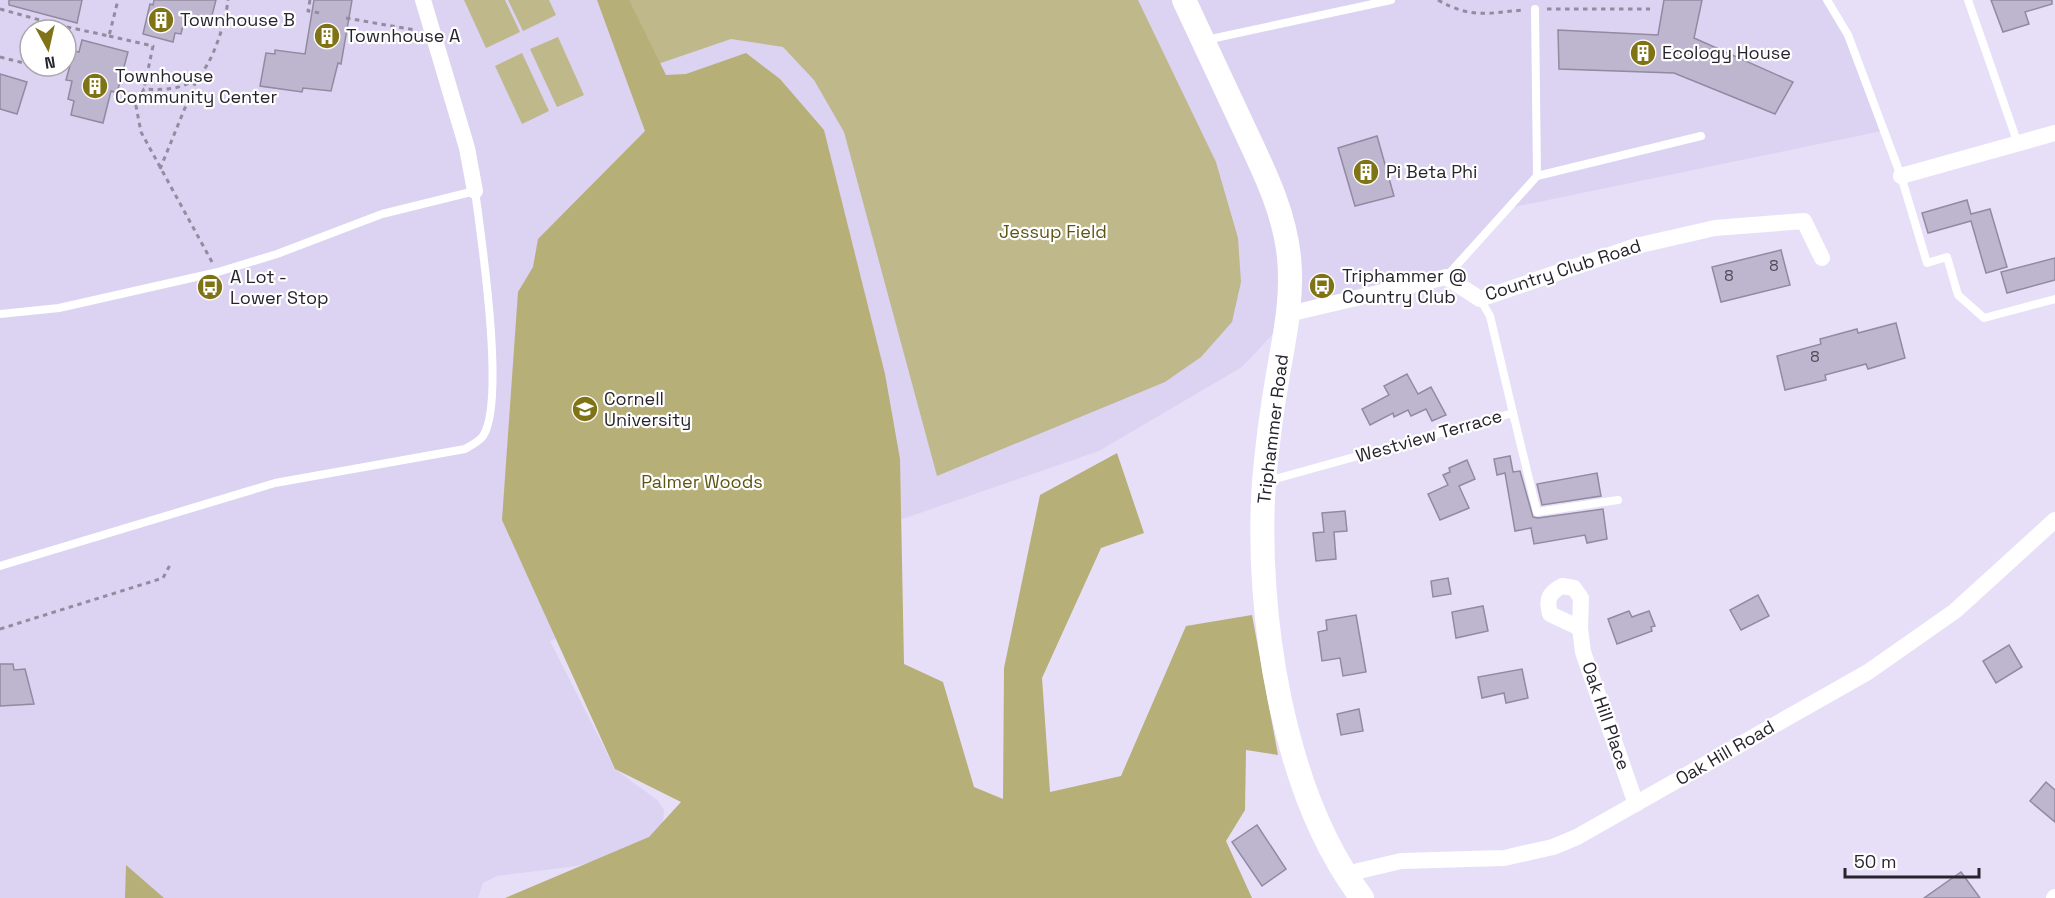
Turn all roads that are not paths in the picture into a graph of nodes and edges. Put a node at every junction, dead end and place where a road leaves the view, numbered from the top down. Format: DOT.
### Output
graph roads {
  1 [pos="423,0"];
  2 [pos="1184,0"];
  3 [pos="1391,0"];
  4 [pos="1827,0"];
  5 [pos="1968,0"];
  6 [pos="1535,9"];
  7 [pos="1203,40"];
  8 [pos="2055,134"];
  9 [pos="1701,136"];
  10 [pos="2018,144"];
  11 [pos="1538,176"];
  12 [pos="1901,176"];
  13 [pos="475,191"];
  14 [pos="1822,258"];
  15 [pos="1446,278"];
  16 [pos="1480,298"];
  17 [pos="2055,299"];
  18 [pos="0,314"];
  19 [pos="1288,314"];
  20 [pos="1513,412"];
  21 [pos="1264,482"];
  22 [pos="1618,500"];
  23 [pos="2055,520"];
  24 [pos="0,566"];
  25 [pos="1580,628"];
  26 [pos="1636,804"];
  27 [pos="1346,874"];
  28 [pos="1362,898"];
  1 -- 13 [label="street"];
  2 -- 7 [label="street, Triphammer Road"];
  3 -- 7 [label="lane"];
  4 -- 12 [label="lane"];
  5 -- 10 [label="lane"];
  6 -- 11 [label="lane"];
  7 -- 19 [label="street, Triphammer Road"];
  8 -- 10 [label="street"];
  9 -- 11 [label="lane"];
  10 -- 12 [label="street"];
  11 -- 15 [label="lane"];
  12 -- 17 [label="lane"];
  13 -- 18 [label="lane"];
  13 -- 24 [label="lane"];
  14 -- 16 [label="street, Country Club Road"];
  15 -- 16 [label="street, Country Club Road"];
  15 -- 19 [label="street"];
  16 -- 20 [label="lane, Westview Terrace"];
  19 -- 21 [label="street, Triphammer Road"];
  20 -- 21 [label="lane, Westview Terrace"];
  20 -- 22 [label="lane"];
  21 -- 27 [label="street, Triphammer Road"];
  23 -- 26 [label="street, Oak Hill Road"];
  25 -- 26 [label="street, Oak Hill Place"];
  26 -- 27 [label="street, Oak Hill Road"];
  27 -- 28 [label="street, Triphammer Road"];
}
